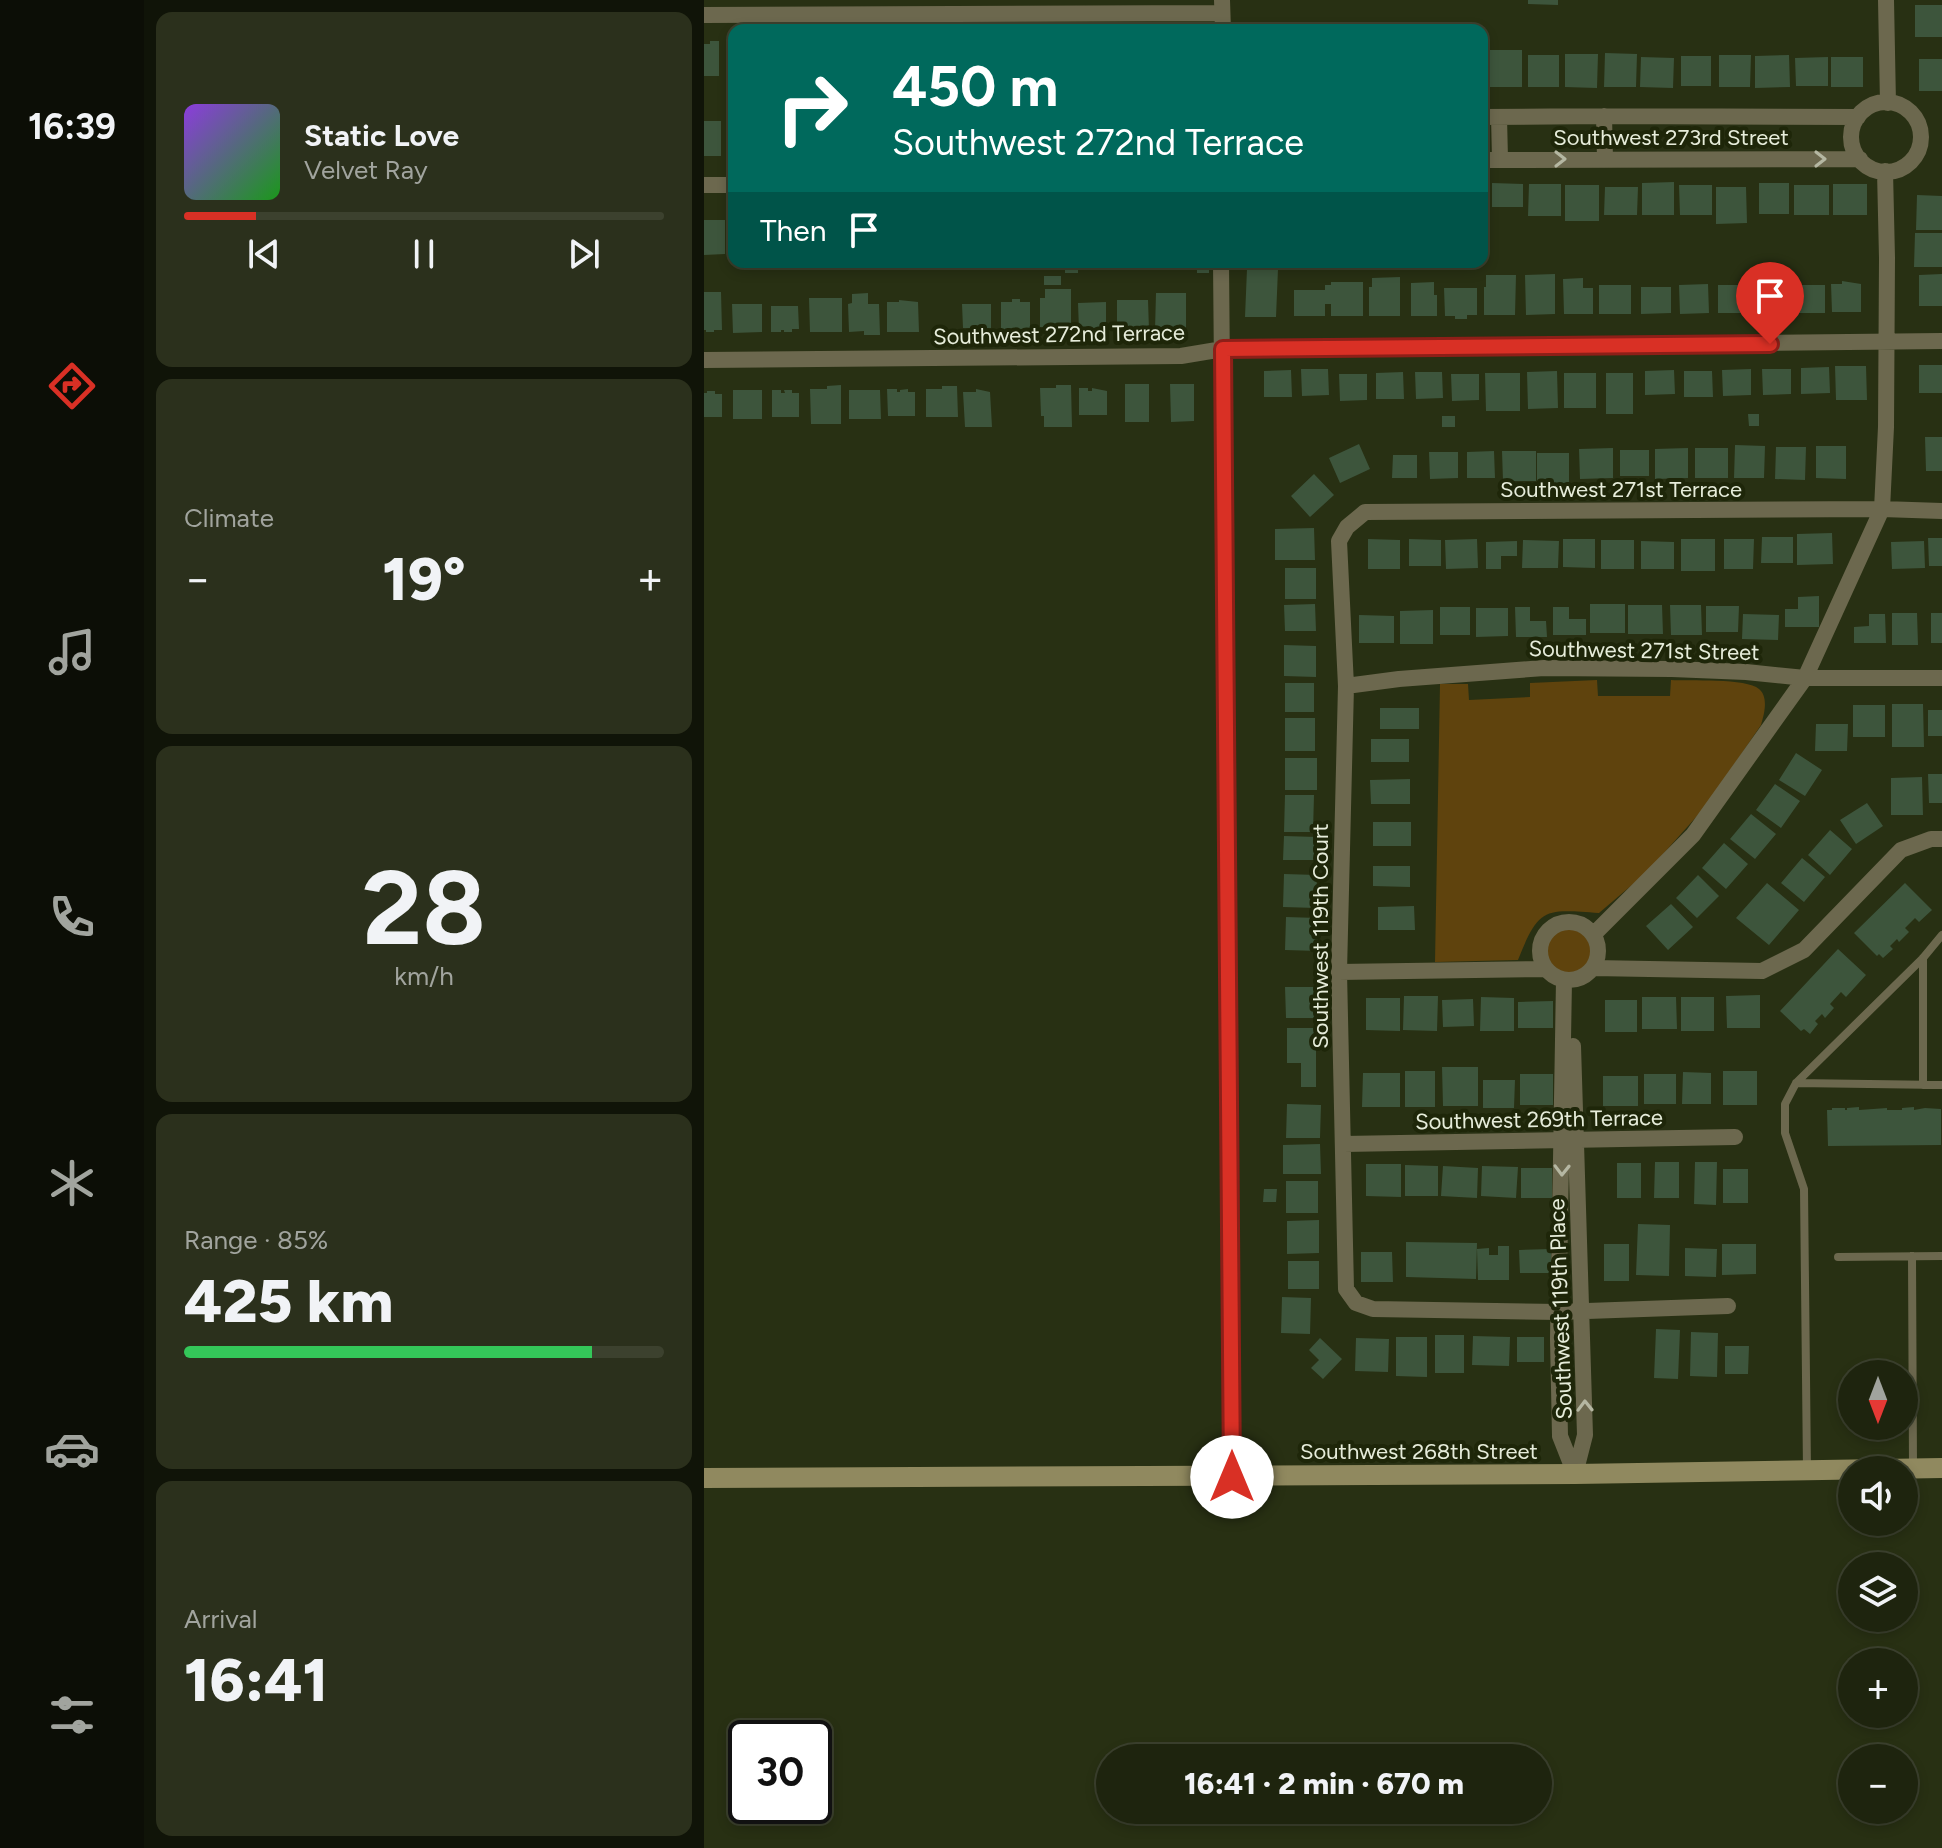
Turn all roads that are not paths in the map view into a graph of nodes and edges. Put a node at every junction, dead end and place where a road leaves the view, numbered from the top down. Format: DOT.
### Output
graph roads {
  1 [pos="1886,0"];
  2 [pos="1222,14"];
  3 [pos="704,15"];
  4 [pos="1888,103"];
  5 [pos="1604,116"];
  6 [pos="1488,117"];
  7 [pos="1499,117"];
  8 [pos="1858,117"];
  9 [pos="1500,159"];
  10 [pos="1605,159"];
  11 [pos="1860,159"];
  12 [pos="1488,160"];
  13 [pos="1885,171"];
  14 [pos="704,185"];
  15 [pos="728,185"];
  16 [pos="1221,268"];
  17 [pos="1942,341"];
  18 [pos="1886,343"];
  19 [pos="1223,349"];
  20 [pos="704,360"];
  21 [pos="1882,509"];
  22 [pos="1942,511"];
  23 [pos="1340,566"];
  24 [pos="1805,678"];
  25 [pos="1942,678"];
  26 [pos="1346,686"];
  27 [pos="1942,839"];
  28 [pos="1594,934"];
  29 [pos="1942,935"];
  30 [pos="1923,958"];
  31 [pos="1593,968"];
  32 [pos="1546,969"];
  33 [pos="1339,972"];
  34 [pos="1568,980"];
  35 [pos="1796,1083"];
  36 [pos="1923,1085"];
  37 [pos="1942,1085"];
  38 [pos="1735,1137"];
  39 [pos="1570,1140"];
  40 [pos="1344,1144"];
  41 [pos="1912,1256"];
  42 [pos="1942,1256"];
  43 [pos="1838,1257"];
  44 [pos="1728,1306"];
  45 [pos="1582,1311"];
  46 [pos="1559,1312"];
  47 [pos="1584,1351"];
  48 [pos="1558,1352"];
  49 [pos="1913,1456"];
  50 [pos="1942,1468"];
  51 [pos="1918,1469"];
  52 [pos="1807,1470"];
  53 [pos="1838,1470"];
  54 [pos="1575,1474"];
  55 [pos="1232,1477"];
  56 [pos="704,1478"];
  1 -- 4 [label="street"];
  2 -- 3 [label="street"];
  4 -- 8 [label="street"];
  4 -- 13 [label="street"];
  5 -- 7 [label="street"];
  5 -- 8 [label="street"];
  5 -- 10 [label="street"];
  6 -- 7 [label="street"];
  7 -- 9 [label="street"];
  8 -- 11 [label="street"];
  9 -- 10 [label="street, Southwest 273rd Street, one-way"];
  9 -- 12 [label="street, Southwest 273rd Street"];
  10 -- 11 [label="street, Southwest 273rd Street, one-way"];
  11 -- 13 [label="street"];
  13 -- 18 [label="street"];
  14 -- 15 [label="street"];
  16 -- 19 [label="street"];
  17 -- 18 [label="street, Southwest 272nd Terrace"];
  18 -- 19 [label="street, Southwest 272nd Terrace"];
  18 -- 21 [label="street"];
  19 -- 20 [label="street, Southwest 272nd Terrace"];
  19 -- 55 [label="street"];
  21 -- 22 [label="street, Southwest 271st Terrace"];
  21 -- 23 [label="street, Southwest 271st Terrace"];
  21 -- 24 [label="street"];
  23 -- 26 [label="street, Southwest 119th Court"];
  24 -- 25 [label="street, Southwest 271st Street"];
  24 -- 26 [label="street, Southwest 271st Street"];
  24 -- 28 [label="street"];
  26 -- 33 [label="street, Southwest 119th Court"];
  27 -- 31 [label="street"];
  28 -- 31 [label="street"];
  28 -- 32 [label="street"];
  29 -- 30 [label="lane"];
  30 -- 35 [label="lane"];
  30 -- 36 [label="lane"];
  31 -- 34 [label="street"];
  32 -- 33 [label="street"];
  32 -- 34 [label="street"];
  33 -- 40 [label="street, Southwest 119th Court"];
  34 -- 39 [label="street, Southwest 119th Place"];
  35 -- 36 [label="lane"];
  35 -- 52 [label="lane"];
  36 -- 37 [label="lane"];
  38 -- 39 [label="street, Southwest 269th Terrace"];
  39 -- 40 [label="street, Southwest 269th Terrace"];
  39 -- 45 [label="street, Southwest 119th Place"];
  39 -- 46 [label="street, Southwest 119th Place, one-way"];
  40 -- 46 [label="street, Southwest 119th Court"];
  41 -- 42 [label="lane"];
  41 -- 43 [label="lane"];
  41 -- 49 [label="lane"];
  44 -- 45 [label="street"];
  45 -- 46 [label="street"];
  45 -- 47 [label="street, Southwest 119th Place"];
  46 -- 48 [label="street, Southwest 119th Place"];
  47 -- 48 [label="lane"];
  54 -- 47 [label="street, Southwest 119th Place, one-way"];
  48 -- 54 [label="street, Southwest 119th Place"];
  50 -- 51 [label="main road, Southwest 268th Street"];
  52 -- 53 [label="main road, Southwest 268th Street"];
  52 -- 54 [label="main road, Southwest 268th Street"];
  54 -- 55 [label="main road, Southwest 268th Street"];
  55 -- 56 [label="main road, Southwest 268th Street"];
}
